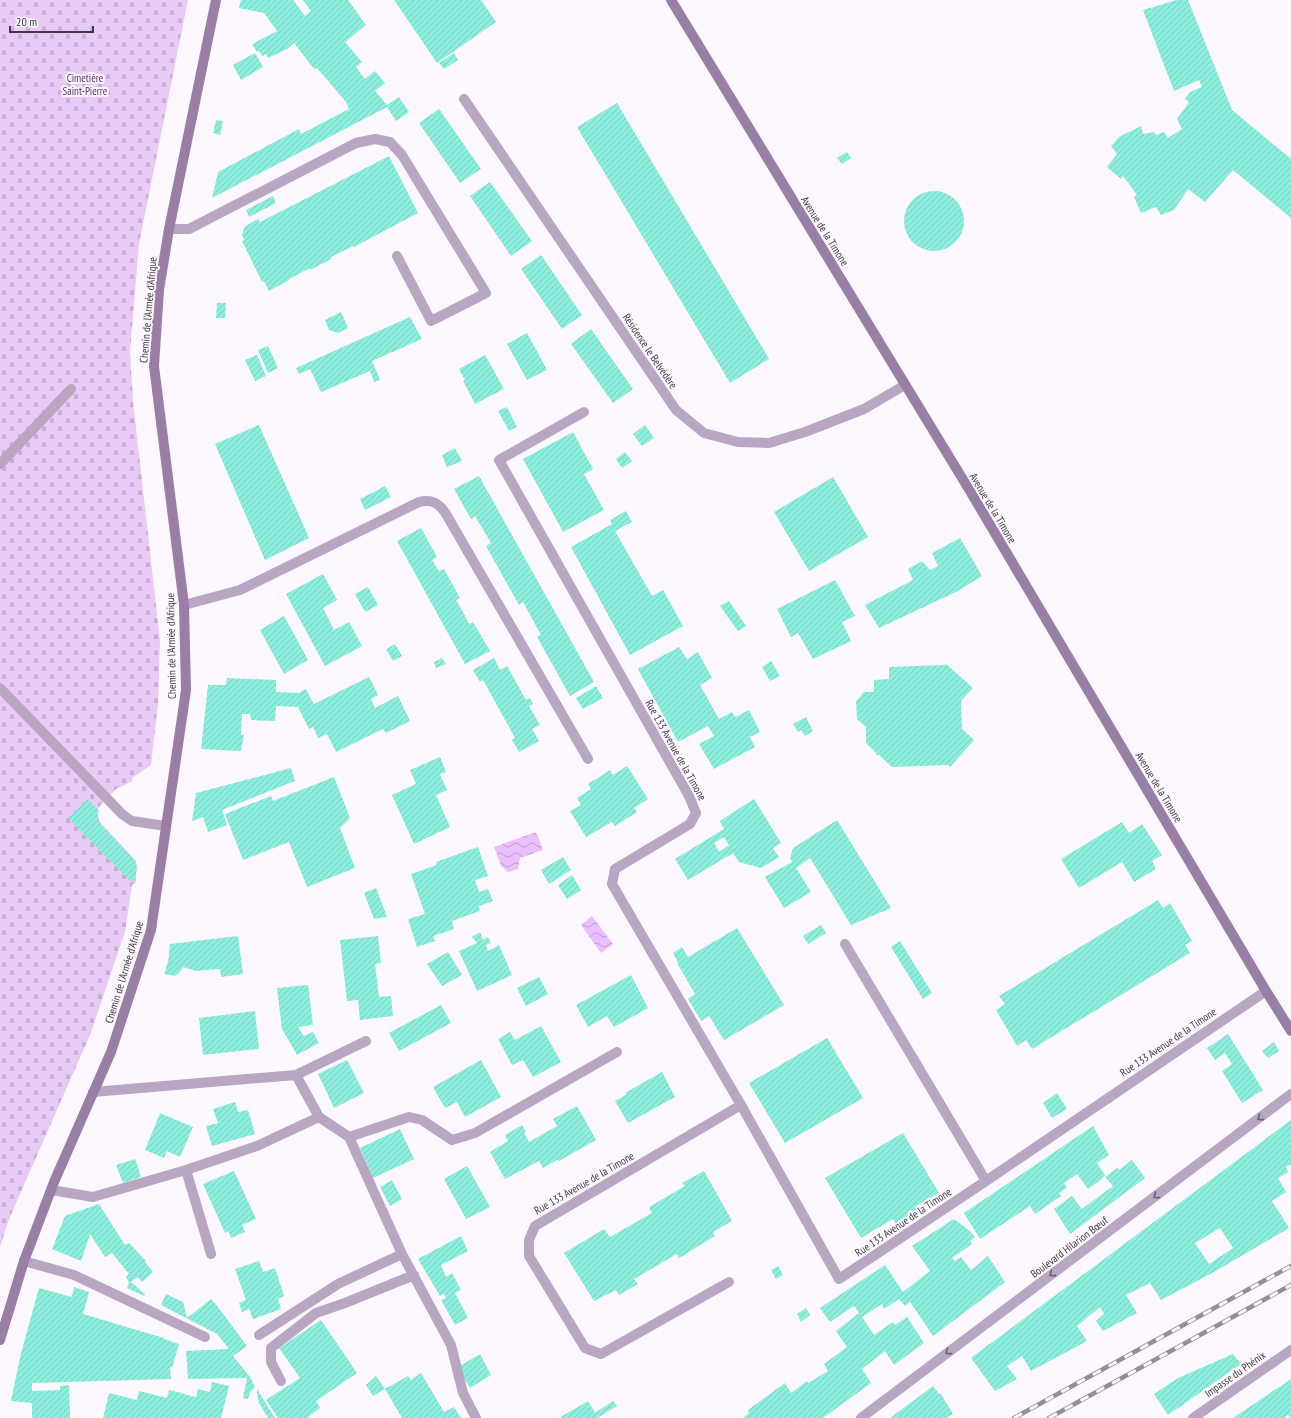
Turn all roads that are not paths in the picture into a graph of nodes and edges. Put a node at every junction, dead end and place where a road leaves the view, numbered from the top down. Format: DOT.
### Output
graph roads {
  1 [pos="216,0"];
  2 [pos="671,0"];
  3 [pos="464,99"];
  4 [pos="168,229"];
  5 [pos="397,256"];
  6 [pos="904,385"];
  7 [pos="71,388"];
  8 [pos="584,412"];
  9 [pos="0,464"];
  10 [pos="184,605"];
  11 [pos="0,688"];
  12 [pos="588,759"];
  13 [pos="166,826"];
  14 [pos="844,944"];
  15 [pos="1266,991"];
  16 [pos="1291,1030"];
  17 [pos="366,1041"];
  18 [pos="617,1052"];
  19 [pos="296,1074"];
  20 [pos="93,1092"];
  21 [pos="1291,1094"];
  22 [pos="742,1105"];
  23 [pos="319,1117"];
  24 [pos="349,1137"];
  25 [pos="186,1170"];
  26 [pos="986,1181"];
  27 [pos="51,1190"];
  28 [pos="211,1254"];
  29 [pos="402,1254"];
  30 [pos="24,1262"];
  31 [pos="414,1275"];
  32 [pos="729,1282"];
  33 [pos="258,1335"];
  34 [pos="205,1337"];
  35 [pos="0,1340"];
  36 [pos="1291,1350"];
  37 [pos="281,1381"];
  38 [pos="476,1418"];
  39 [pos="861,1418"];
  40 [pos="1193,1418"];
  1 -- 4 [label="street, Chemin de l'Armée d'Afrique"];
  2 -- 6 [label="street, Avenue de la Timone"];
  3 -- 6 [label="street, Résidence le Belvédère"];
  4 -- 5 [label="street"];
  4 -- 10 [label="street, Chemin de l'Armée d'Afrique"];
  6 -- 15 [label="street, Avenue de la Timone"];
  7 -- 9 [label="street"];
  8 -- 22 [label="street, Rue 133 Avenue de la Timone"];
  10 -- 12 [label="street"];
  10 -- 13 [label="street, Chemin de l'Armée d'Afrique"];
  11 -- 13 [label="street"];
  13 -- 20 [label="street, Chemin de l'Armée d'Afrique"];
  14 -- 26 [label="street"];
  15 -- 16 [label="street, Avenue de la Timone"];
  15 -- 26 [label="street, Rue 133 Avenue de la Timone"];
  17 -- 19 [label="street"];
  18 -- 24 [label="street"];
  19 -- 20 [label="street"];
  19 -- 23 [label="street"];
  20 -- 27 [label="street, Chemin de l'Armée d'Afrique"];
  21 -- 39 [label="street, Boulevard Hilarion Bœuf, one-way"];
  22 -- 26 [label="street, Rue 133 Avenue de la Timone"];
  22 -- 32 [label="street, Rue 133 Avenue de la Timone"];
  23 -- 24 [label="street"];
  23 -- 25 [label="street"];
  24 -- 29 [label="street"];
  25 -- 27 [label="street"];
  25 -- 28 [label="street"];
  27 -- 30 [label="street, Chemin de l'Armée d'Afrique"];
  29 -- 31 [label="street"];
  29 -- 33 [label="street"];
  30 -- 34 [label="street"];
  30 -- 35 [label="street, Chemin de l'Armée d'Afrique"];
  31 -- 37 [label="street"];
  31 -- 38 [label="street"];
  36 -- 40 [label="street, Impasse du Phénix"];
}
